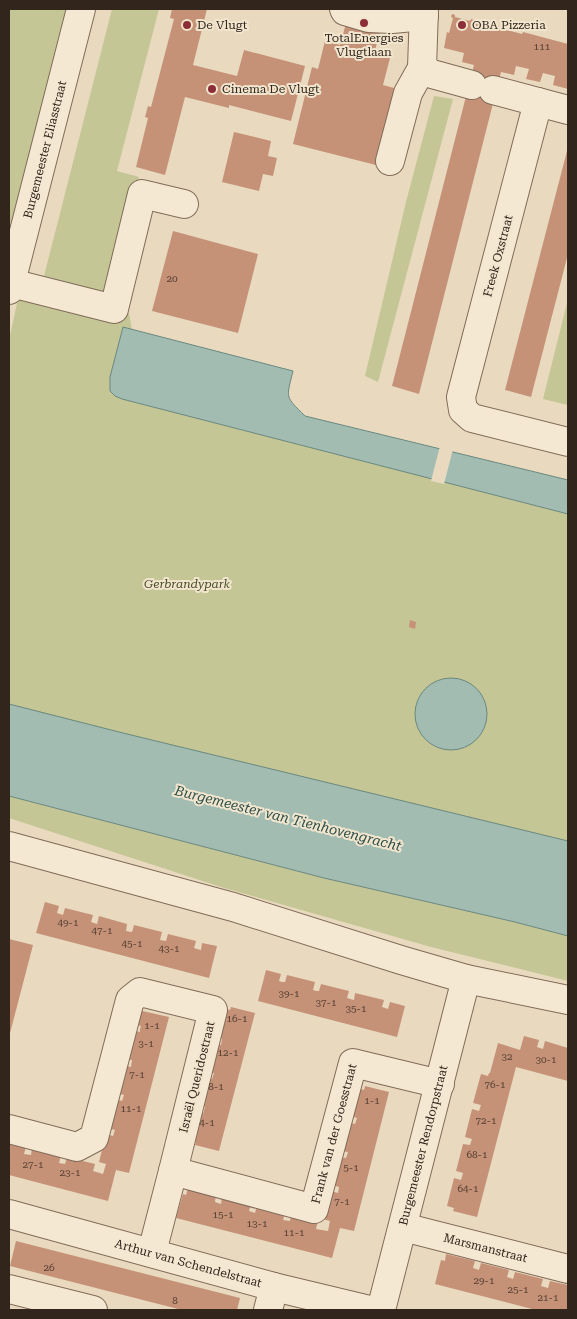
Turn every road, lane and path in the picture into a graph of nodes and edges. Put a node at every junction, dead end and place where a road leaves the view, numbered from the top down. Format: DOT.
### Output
graph roads {
  1 [pos="82,9"];
  2 [pos="344,9"];
  3 [pos="424,12"];
  4 [pos="422,68"];
  5 [pos="538,102"];
  6 [pos="568,110"];
  7 [pos="390,161"];
  8 [pos="184,204"];
  9 [pos="10,286"];
  10 [pos="568,442"];
  11 [pos="9,846"];
  12 [pos="466,979"];
  13 [pos="568,1000"];
  14 [pos="440,1084"];
  15 [pos="9,1129"];
  16 [pos="173,1171"];
  17 [pos="9,1214"];
  18 [pos="403,1227"];
  19 [pos="152,1252"];
  20 [pos="568,1269"];
  21 [pos="9,1289"];
  22 [pos="271,1298"];
  23 [pos="93,1310"];
  24 [pos="370,1310"];
  25 [pos="381,1310"];
  1 -- 9 [label="street, Burgemeester Eliasstraat"];
  2 -- 3 [label="street"];
  3 -- 4 [label="street"];
  4 -- 5 [label="street"];
  4 -- 7 [label="street"];
  5 -- 6 [label="street"];
  5 -- 10 [label="street, Freek Oxstraat"];
  8 -- 9 [label="street"];
  11 -- 12 [label="street"];
  12 -- 13 [label="street"];
  12 -- 14 [label="street, Burgemeester Rendorpstraat"];
  14 -- 16 [label="street, Frank van der Goesstraat"];
  14 -- 18 [label="street, Burgemeester Rendorpstraat"];
  15 -- 16 [label="street, Israël Queridostraat"];
  16 -- 19 [label="street, Israël Queridostraat"];
  17 -- 19 [label="street, Arthur van Schendelstraat"];
  18 -- 20 [label="street, Marsmanstraat"];
  18 -- 25 [label="street, Burgemeester Rendorpstraat"];
  19 -- 22 [label="street, Arthur van Schendelstraat"];
  21 -- 23 [label="street"];
  22 -- 24 [label="street, Arthur van Schendelstraat"];
}
